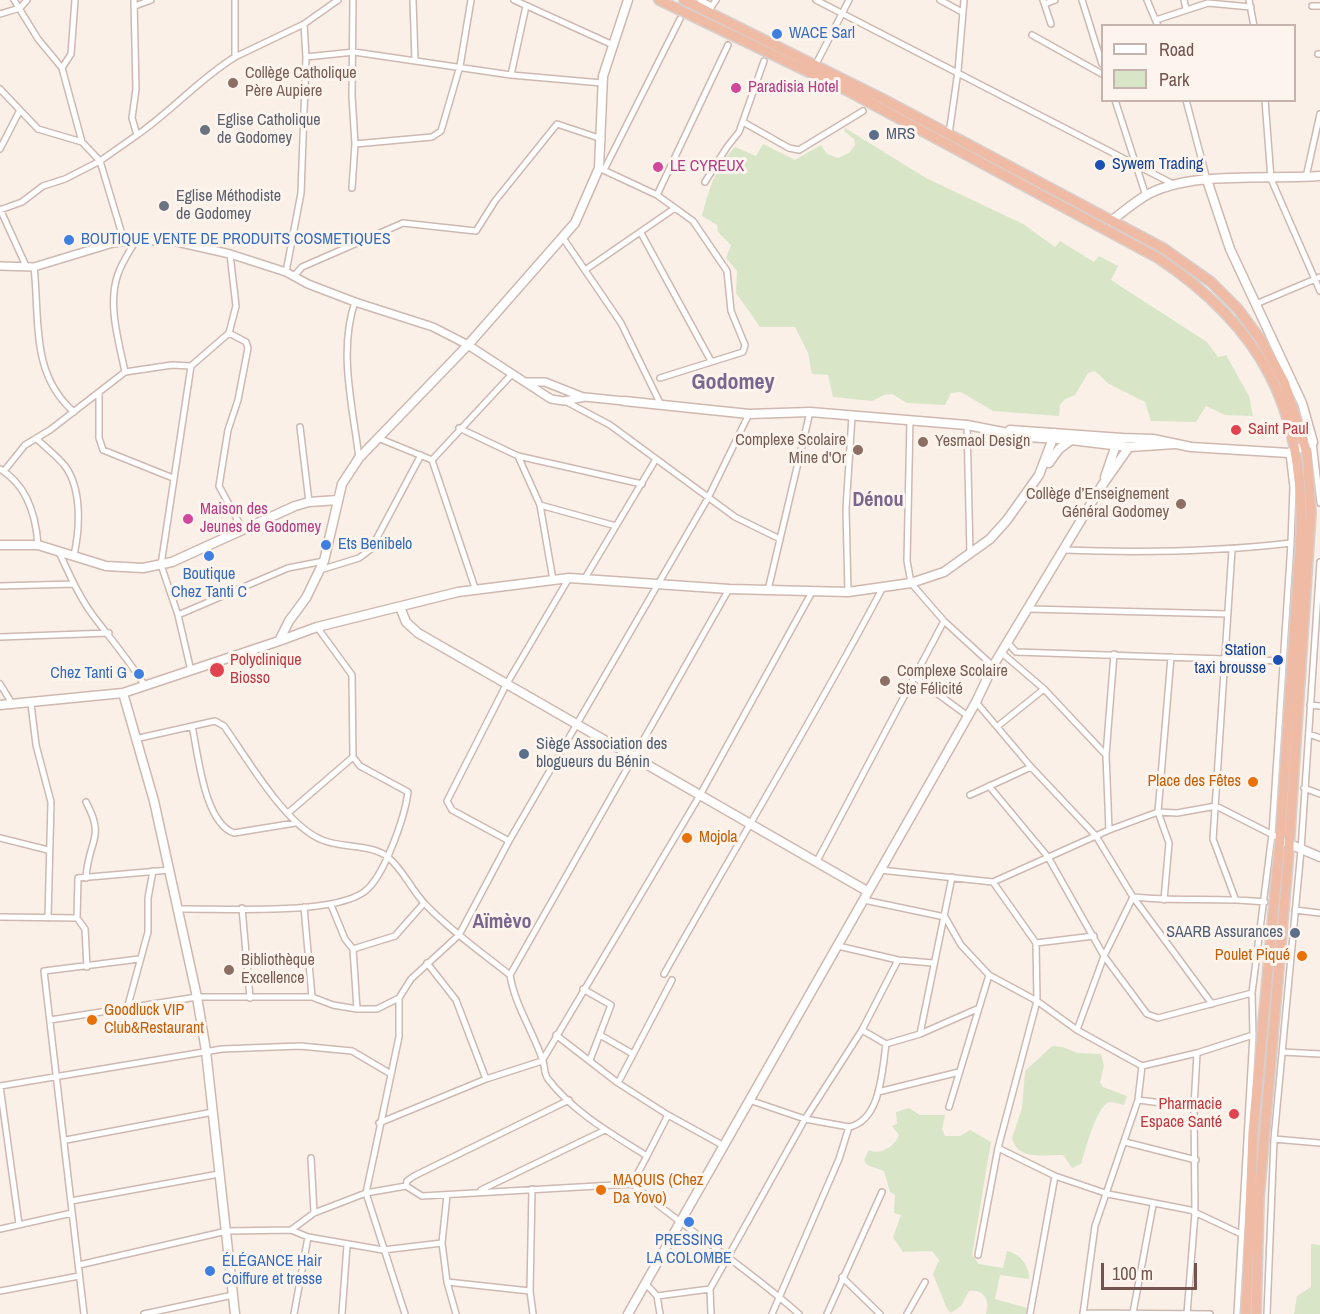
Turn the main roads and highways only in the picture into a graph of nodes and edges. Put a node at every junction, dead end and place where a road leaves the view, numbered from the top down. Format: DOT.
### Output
graph roads {
  1 [pos="628,0"];
  2 [pos="659,0"];
  3 [pos="684,0"];
  4 [pos="712,6"];
  5 [pos="1320,176"];
  6 [pos="1207,180"];
  7 [pos="1111,221"];
  8 [pos="624,401"];
  9 [pos="1056,436"];
  10 [pos="1122,438"];
  11 [pos="1071,440"];
  12 [pos="1178,444"];
  13 [pos="1116,446"];
  14 [pos="1129,447"];
  15 [pos="1301,448"];
  16 [pos="1059,449"];
  17 [pos="1039,475"];
  18 [pos="1101,487"];
  19 [pos="338,500"];
  20 [pos="0,545"];
  21 [pos="400,608"];
  22 [pos="279,641"];
  23 [pos="123,693"];
  24 [pos="0,705"];
  25 [pos="1276,836"];
  26 [pos="1289,844"];
  27 [pos="1320,857"];
  28 [pos="867,891"];
  29 [pos="235,1314"];
  30 [pos="628,1314"];
  31 [pos="1245,1314"];
  32 [pos="1256,1314"];
  1 -- 19 [label="main road"];
  2 -- 15 [label="highway"];
  3 -- 4 [label="highway"];
  4 -- 7 [label="highway"];
  5 -- 6 [label="main road"];
  6 -- 7 [label="main road"];
  6 -- 15 [label="main road"];
  7 -- 15 [label="highway"];
  8 -- 9 [label="main road"];
  9 -- 10 [label="main road"];
  9 -- 11 [label="main road"];
  9 -- 16 [label="main road"];
  9 -- 17 [label="main road"];
  10 -- 12 [label="main road"];
  10 -- 13 [label="main road"];
  11 -- 13 [label="main road"];
  11 -- 16 [label="main road"];
  12 -- 14 [label="main road"];
  12 -- 15 [label="main road"];
  13 -- 14 [label="main road"];
  13 -- 18 [label="main road"];
  14 -- 18 [label="main road"];
  15 -- 25 [label="highway"];
  15 -- 26 [label="highway"];
  16 -- 17 [label="main road"];
  17 -- 21 [label="main road"];
  18 -- 28 [label="main road"];
  19 -- 20 [label="main road"];
  19 -- 22 [label="main road"];
  21 -- 22 [label="main road"];
  21 -- 28 [label="main road"];
  22 -- 23 [label="main road"];
  23 -- 24 [label="main road"];
  23 -- 29 [label="main road"];
  25 -- 26 [label="main road"];
  25 -- 31 [label="highway"];
  26 -- 27 [label="main road"];
  26 -- 32 [label="highway"];
  28 -- 30 [label="main road"];
}
